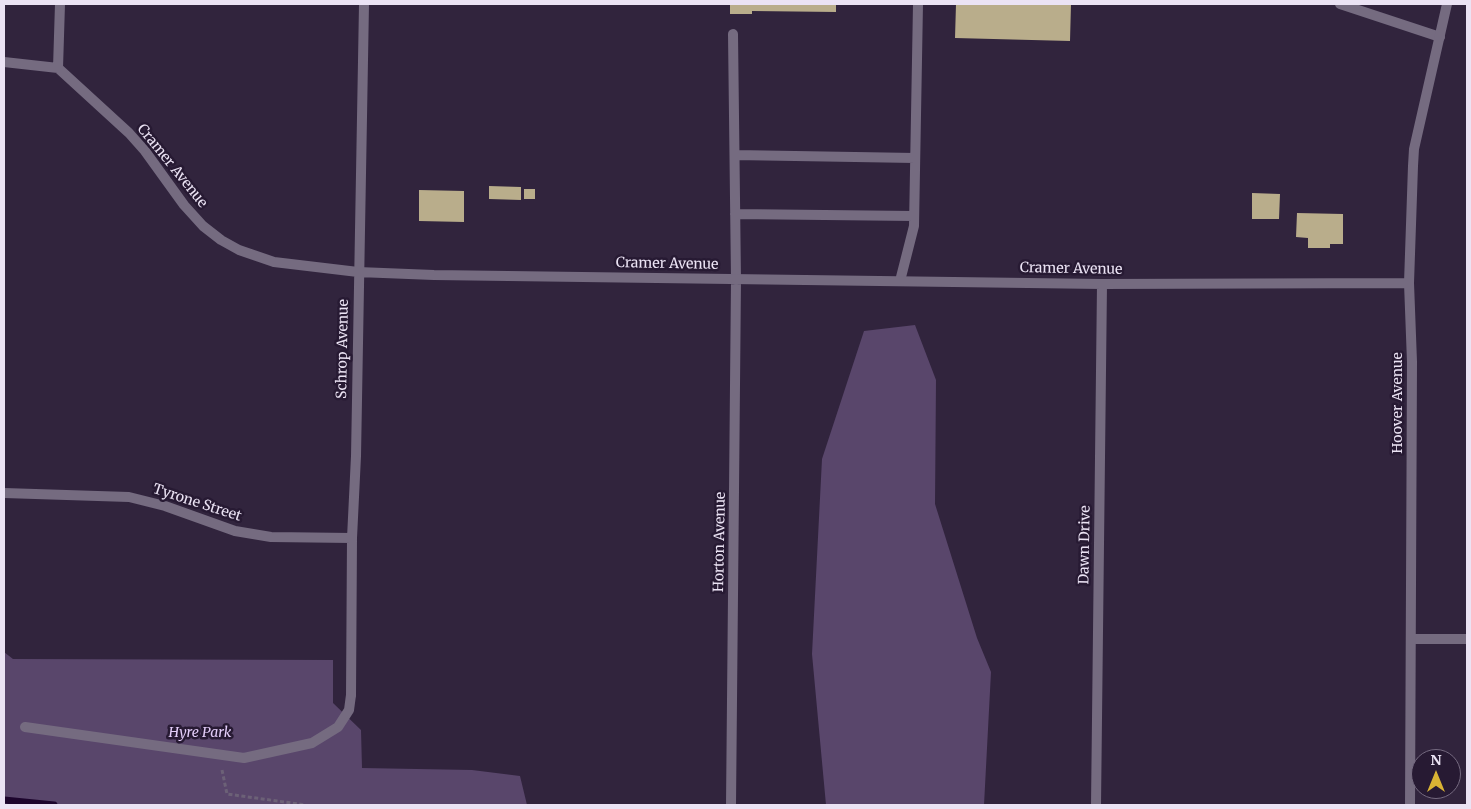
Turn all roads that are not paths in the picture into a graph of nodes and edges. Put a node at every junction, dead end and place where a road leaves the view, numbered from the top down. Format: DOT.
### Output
graph roads {
  1 [pos="60,4"];
  2 [pos="364,4"];
  3 [pos="918,4"];
  4 [pos="1340,4"];
  5 [pos="1447,4"];
  6 [pos="733,34"];
  7 [pos="1440,37"];
  8 [pos="4,62"];
  9 [pos="58,68"];
  10 [pos="735,156"];
  11 [pos="916,158"];
  12 [pos="736,214"];
  13 [pos="914,216"];
  14 [pos="358,272"];
  15 [pos="736,280"];
  16 [pos="900,281"];
  17 [pos="1409,283"];
  18 [pos="1102,284"];
  19 [pos="4,493"];
  20 [pos="352,538"];
  21 [pos="1467,639"];
  22 [pos="1412,640"];
  23 [pos="26,727"];
  24 [pos="731,805"];
  25 [pos="1096,805"];
  26 [pos="1410,805"];
  1 -- 9 [label="street"];
  2 -- 14 [label="street, Schrop Avenue"];
  3 -- 11 [label="street"];
  4 -- 7 [label="street"];
  5 -- 7 [label="street, Hoover Avenue"];
  6 -- 10 [label="street, Horton Avenue"];
  7 -- 17 [label="street, Hoover Avenue"];
  8 -- 9 [label="street"];
  9 -- 14 [label="street, Cramer Avenue"];
  10 -- 11 [label="street"];
  10 -- 12 [label="street, Horton Avenue"];
  11 -- 13 [label="street"];
  12 -- 13 [label="street"];
  12 -- 15 [label="street, Horton Avenue"];
  13 -- 16 [label="street"];
  14 -- 15 [label="street, Cramer Avenue"];
  14 -- 20 [label="street, Schrop Avenue"];
  15 -- 16 [label="street, Cramer Avenue"];
  15 -- 24 [label="street, Horton Avenue"];
  16 -- 18 [label="street, Cramer Avenue"];
  17 -- 18 [label="street, Cramer Avenue"];
  17 -- 22 [label="street, Hoover Avenue"];
  18 -- 25 [label="street, Dawn Drive"];
  19 -- 20 [label="street, Tyrone Street"];
  20 -- 23 [label="street, Schrop Avenue"];
  21 -- 22 [label="street"];
  22 -- 26 [label="street, Hoover Avenue"];
}
